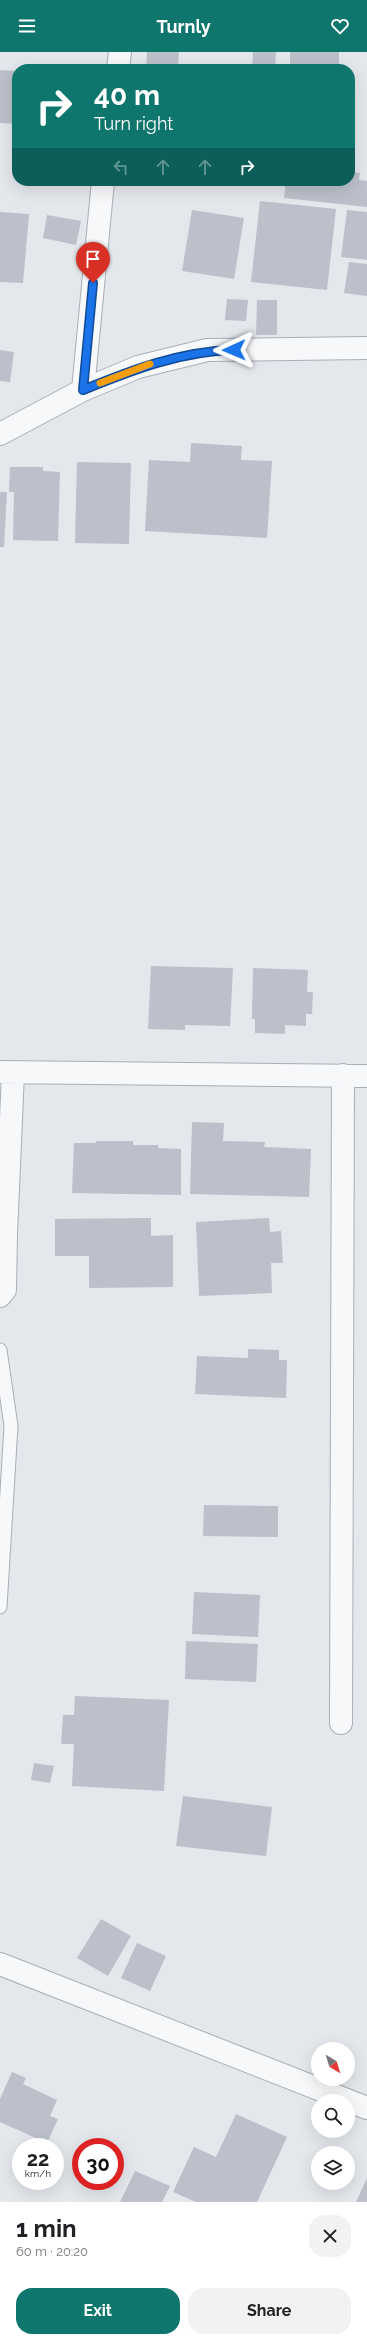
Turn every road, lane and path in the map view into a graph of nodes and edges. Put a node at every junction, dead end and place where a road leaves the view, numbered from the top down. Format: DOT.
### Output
graph roads {
  1 [pos="120,52"];
  2 [pos="119,64"];
  3 [pos="103,186"];
  4 [pos="367,348"];
  5 [pos="83,390"];
  6 [pos="0,434"];
  7 [pos="7,1073"];
  8 [pos="343,1075"];
  9 [pos="367,1076"];
  10 [pos="0,1296"];
  11 [pos="0,1350"];
  12 [pos="0,1607"];
  13 [pos="341,1723"];
  14 [pos="0,1964"];
  15 [pos="367,2108"];
  1 -- 2 [label="street"];
  3 -- 5 [label="street"];
  4 -- 5 [label="street"];
  5 -- 6 [label="street"];
  7 -- 8 [label="street"];
  7 -- 10 [label="street"];
  8 -- 9 [label="street"];
  8 -- 13 [label="street"];
  11 -- 12 [label="lane"];
  14 -- 15 [label="street"];
}
